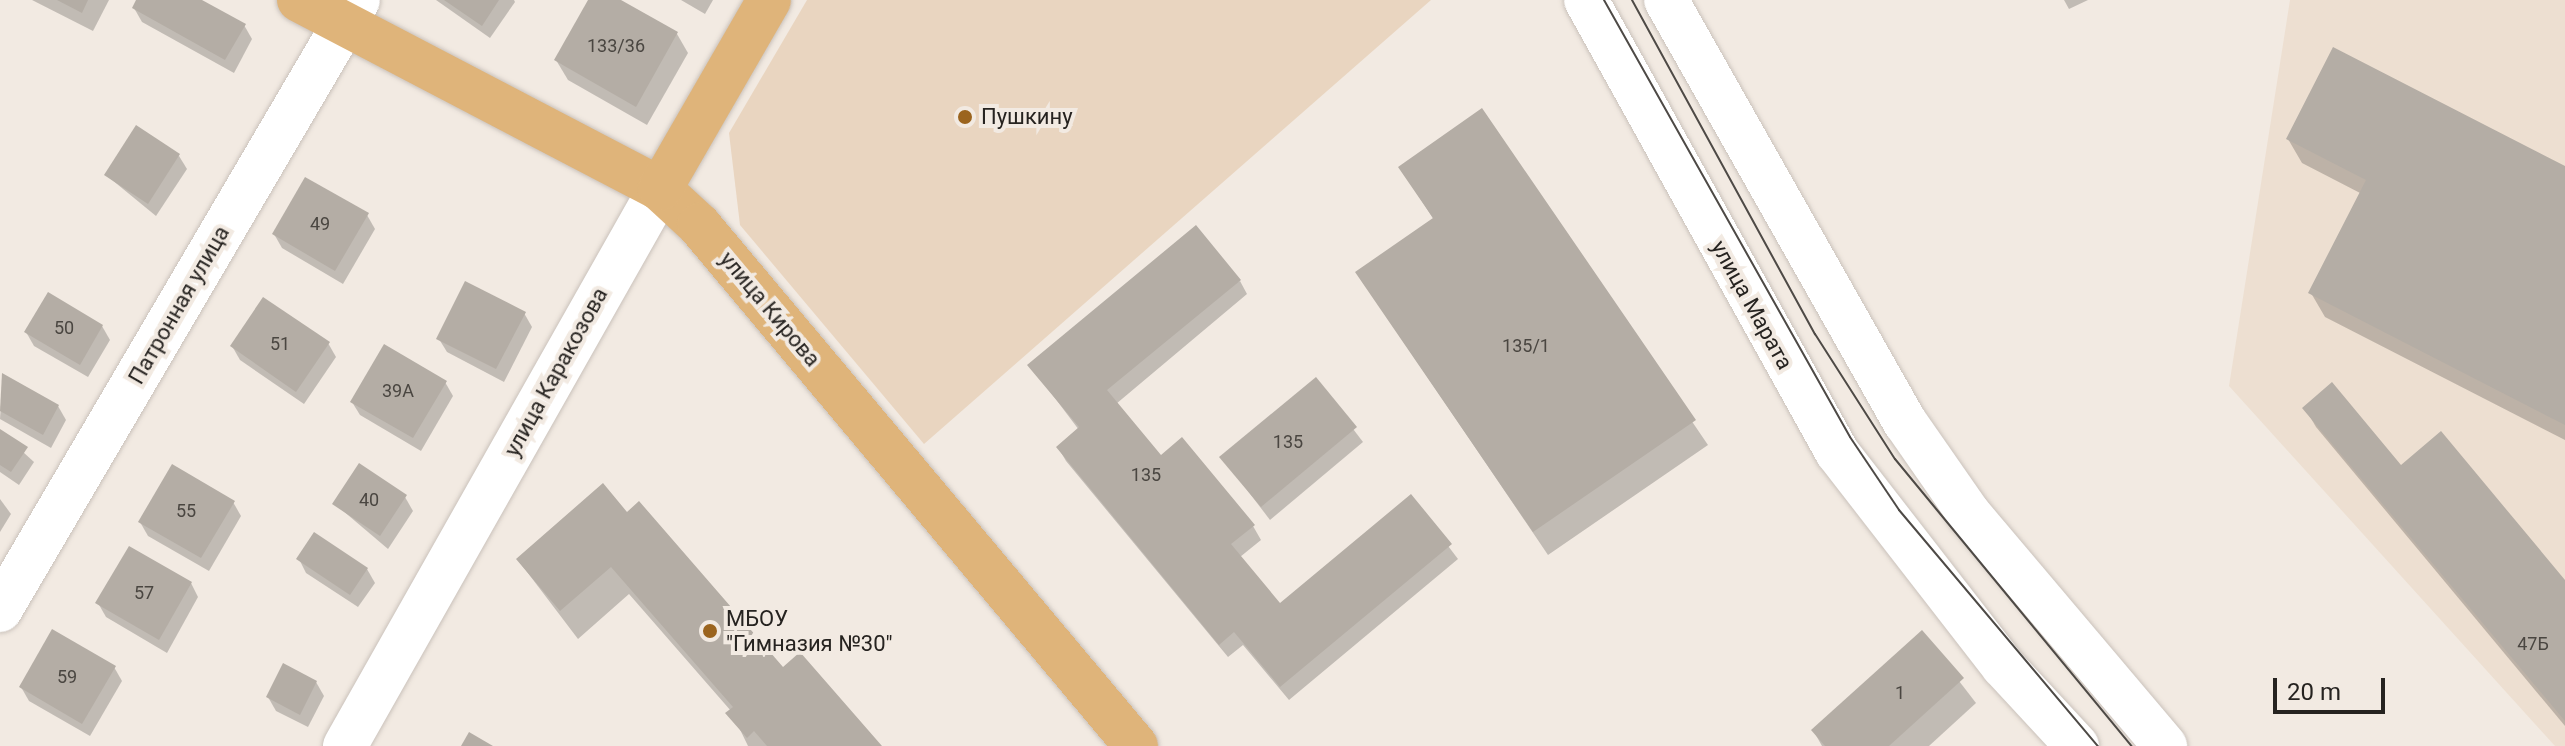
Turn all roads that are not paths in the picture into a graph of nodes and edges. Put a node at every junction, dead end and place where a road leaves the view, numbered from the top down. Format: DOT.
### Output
graph roads {
  1 [pos="299,0"];
  2 [pos="769,0"];
  3 [pos="1586,0"];
  4 [pos="1666,0"];
  5 [pos="351,12"];
  6 [pos="660,189"];
  7 [pos="1999,547"];
  8 [pos="1946,593"];
  9 [pos="0,610"];
  10 [pos="345,746"];
  11 [pos="1136,746"];
  12 [pos="2077,746"];
  13 [pos="2165,746"];
  1 -- 5 [label="main road, улица Кирова"];
  2 -- 6 [label="main road, улица Каракозова"];
  3 -- 8 [label="street, улица Марата"];
  4 -- 7 [label="street"];
  5 -- 6 [label="main road, улица Кирова"];
  5 -- 9 [label="street, Патронная улица"];
  6 -- 10 [label="street, улица Каракозова"];
  6 -- 11 [label="main road, улица Кирова"];
  7 -- 8 [label="street"];
  7 -- 13 [label="street"];
  8 -- 12 [label="street, улица Марата"];
}
